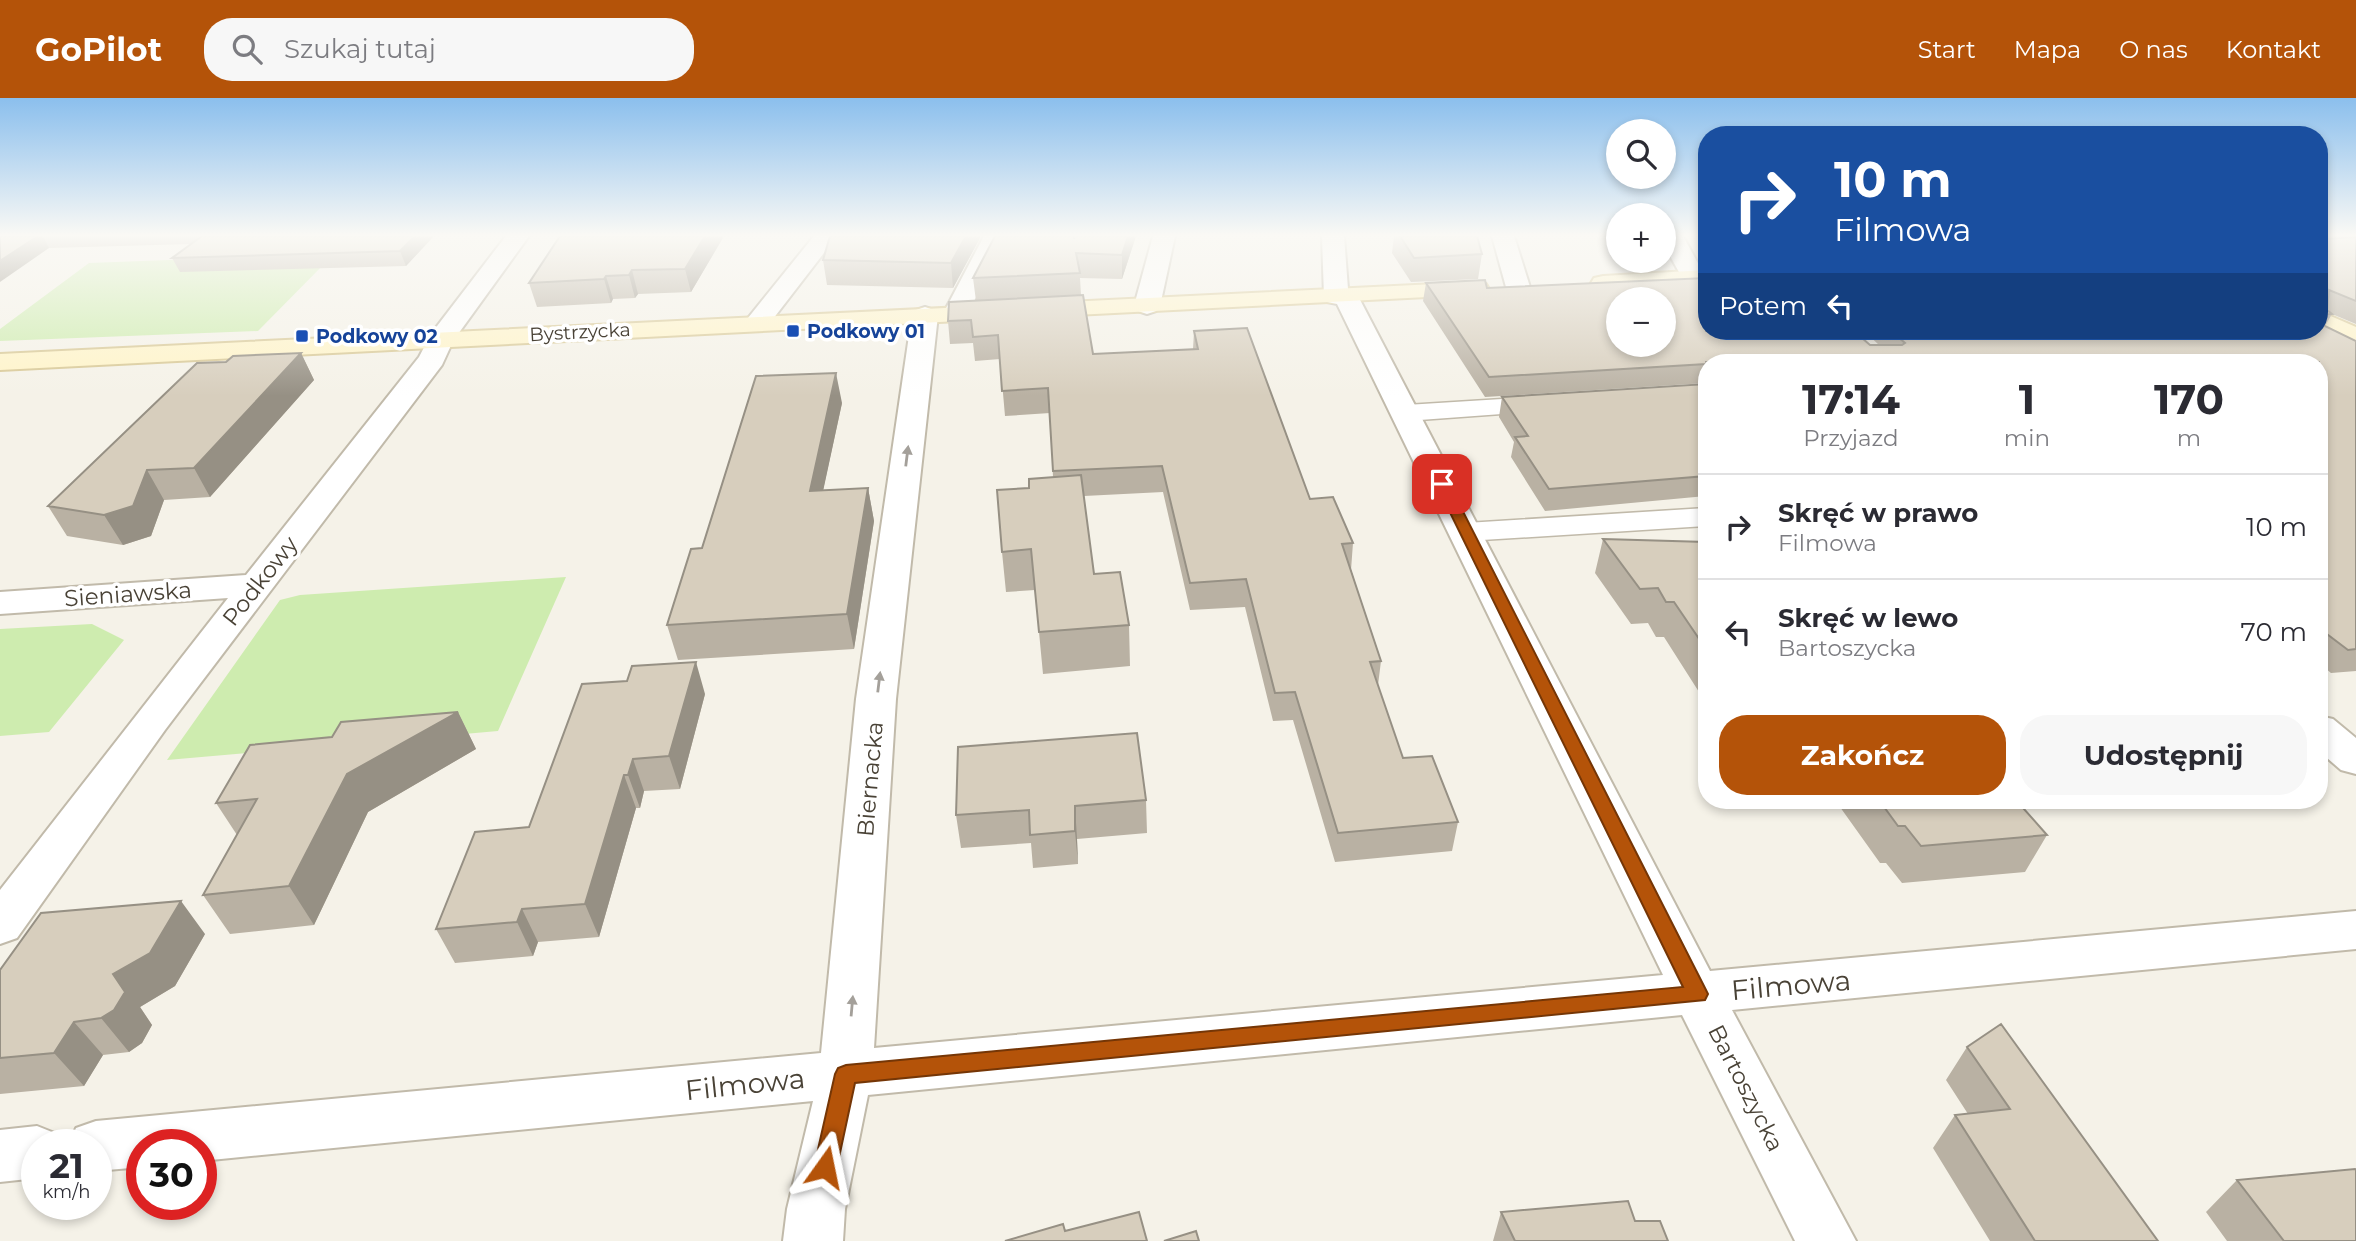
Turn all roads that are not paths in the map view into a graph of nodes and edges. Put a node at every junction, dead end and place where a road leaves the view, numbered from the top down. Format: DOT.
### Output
graph roads {
  1 [pos="478,289"];
  2 [pos="783,289"];
  3 [pos="958,289"];
  4 [pos="1151,289"];
  5 [pos="1340,289"];
  6 [pos="1477,289"];
  7 [pos="1341,297"];
  8 [pos="1147,306"];
  9 [pos="941,314"];
  10 [pos="757,323"];
  11 [pos="2328,324"];
  12 [pos="2356,337"];
  13 [pos="440,340"];
  14 [pos="0,362"];
  15 [pos="1571,402"];
  16 [pos="1406,413"];
  17 [pos="1698,518"];
  18 [pos="1466,532"];
  19 [pos="257,585"];
  20 [pos="0,603"];
  21 [pos="2328,737"];
  22 [pos="2356,760"];
  23 [pos="0,925"];
  24 [pos="2356,930"];
  25 [pos="1697,994"];
  26 [pos="846,1074"];
  27 [pos="112,1144"];
  28 [pos="21,1154"];
  29 [pos="0,1156"];
  30 [pos="813,1241"];
  31 [pos="1826,1241"];
  1 -- 13 [label="street, Podkowy"];
  2 -- 10 [label="street"];
  3 -- 9 [label="street, Biernacka"];
  4 -- 8 [label="street"];
  5 -- 7 [label="street"];
  6 -- 7 [label="street, Bystrzycka"];
  7 -- 8 [label="street, Bystrzycka"];
  7 -- 16 [label="street, Bartoszycka"];
  8 -- 9 [label="street, Bystrzycka"];
  9 -- 10 [label="street, Bystrzycka"];
  26 -- 9 [label="street, Biernacka, one-way"];
  10 -- 13 [label="street, Bystrzycka"];
  11 -- 12 [label="street"];
  13 -- 14 [label="street, Bystrzycka"];
  13 -- 19 [label="street, Podkowy"];
  15 -- 16 [label="lane"];
  16 -- 18 [label="street, Bartoszycka"];
  17 -- 18 [label="lane"];
  18 -- 25 [label="street, Bartoszycka"];
  19 -- 20 [label="street, Sieniawska"];
  19 -- 23 [label="street, Podkowy"];
  21 -- 22 [label="street"];
  24 -- 25 [label="street, Filmowa"];
  25 -- 26 [label="street, Filmowa"];
  25 -- 31 [label="street, Bartoszycka"];
  26 -- 27 [label="street, Filmowa"];
  26 -- 30 [label="street, Biernacka"];
  28 -- 29 [label="street"];
}
